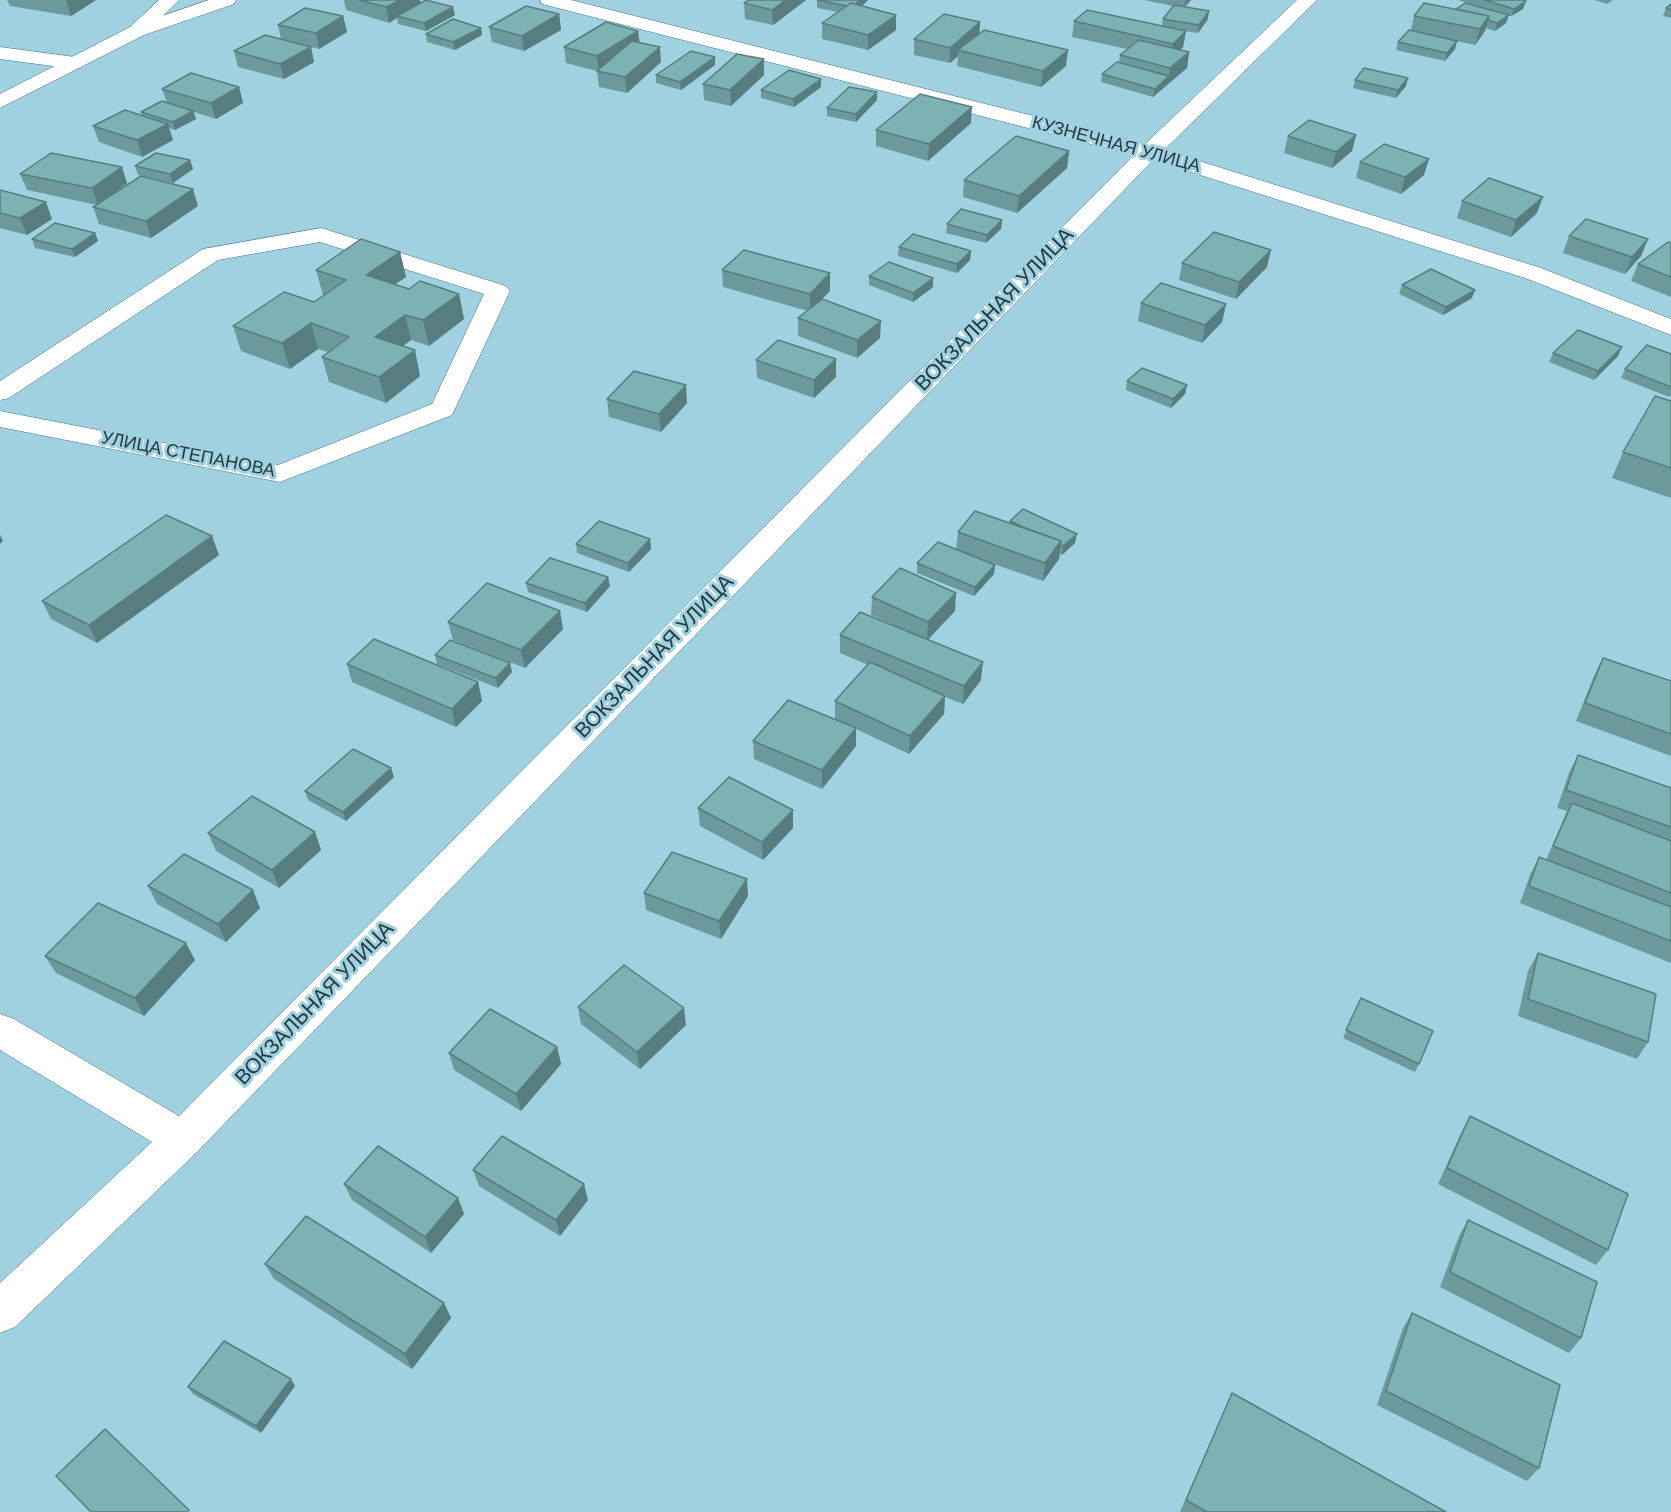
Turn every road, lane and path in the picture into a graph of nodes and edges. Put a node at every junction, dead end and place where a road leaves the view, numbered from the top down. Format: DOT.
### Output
graph roads {
  1 [pos="170,0"];
  2 [pos="227,0"];
  3 [pos="549,0"];
  4 [pos="1308,0"];
  5 [pos="137,30"];
  6 [pos="0,53"];
  7 [pos="75,63"];
  8 [pos="0,102"];
  9 [pos="1149,152"];
  10 [pos="1671,328"];
  11 [pos="0,392"];
  12 [pos="0,419"];
  13 [pos="0,1030"];
  14 [pos="183,1139"];
  15 [pos="0,1312"];
  1 -- 5 [label="street"];
  2 -- 5 [label="street"];
  3 -- 9 [label="street, КУЗНЕЧНАЯ УЛИЦА"];
  4 -- 9 [label="street, ВОКЗАЛЬНАЯ УЛИЦА"];
  5 -- 7 [label="street"];
  6 -- 7 [label="street"];
  7 -- 8 [label="street"];
  9 -- 10 [label="street, КУЗНЕЧНАЯ УЛИЦА"];
  9 -- 14 [label="street, ВОКЗАЛЬНАЯ УЛИЦА"];
  11 -- 12 [label="street, УЛИЦА СТЕПАНОВА"];
  13 -- 14 [label="street"];
  14 -- 15 [label="street, ВОКЗАЛЬНАЯ УЛИЦА"];
}
